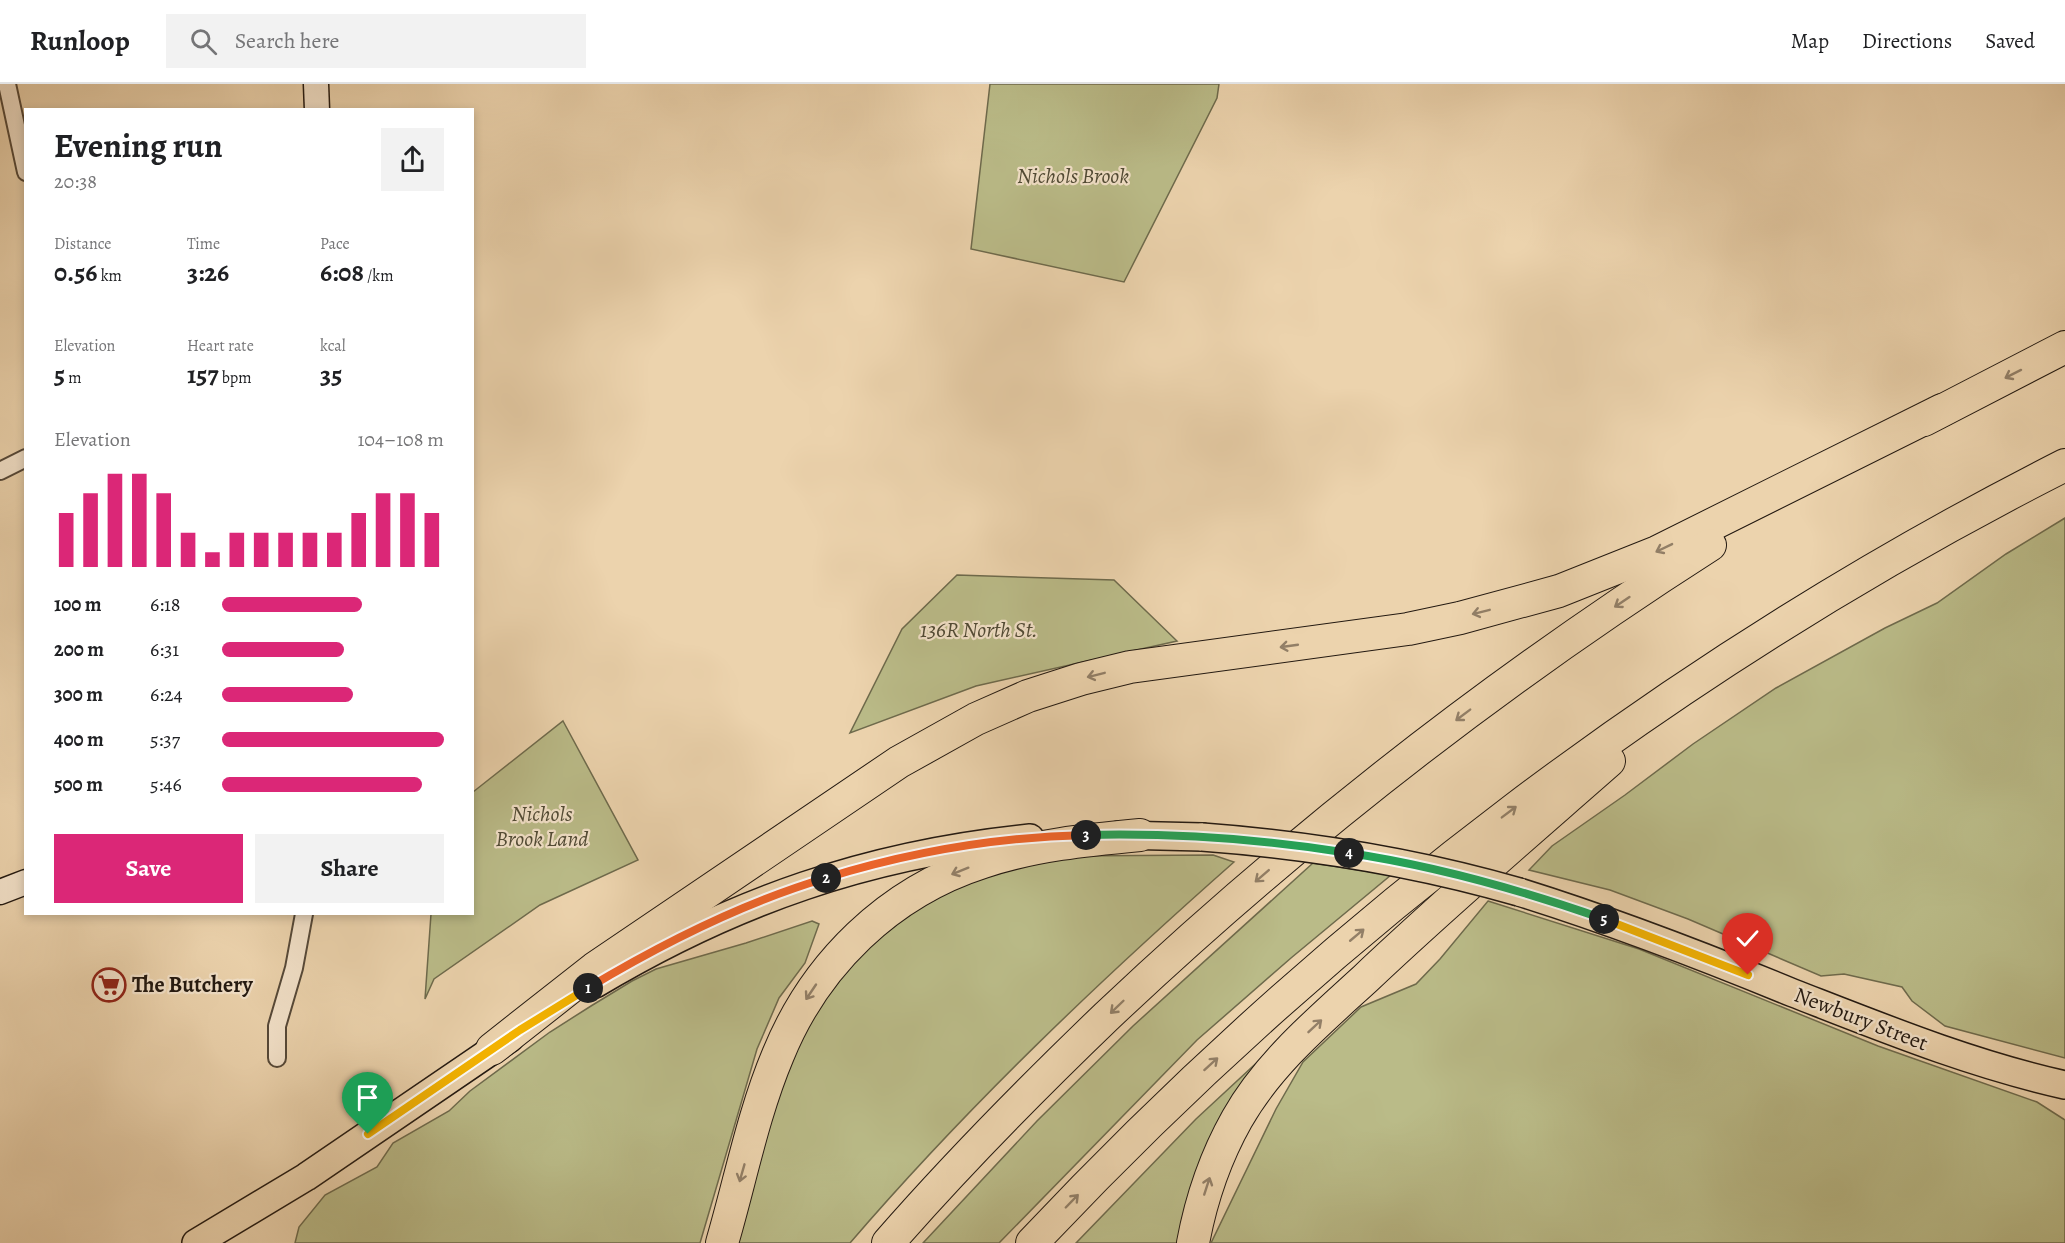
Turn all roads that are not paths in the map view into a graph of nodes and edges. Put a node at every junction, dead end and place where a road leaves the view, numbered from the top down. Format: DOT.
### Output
graph roads {
  1 [pos="7,84"];
  2 [pos="316,84"];
  3 [pos="317,108"];
  4 [pos="24,163"];
  5 [pos="2065,347"];
  6 [pos="1942,410"];
  7 [pos="24,459"];
  8 [pos="2065,465"];
  9 [pos="0,471"];
  10 [pos="1712,669"];
  11 [pos="1140,835"];
  12 [pos="24,883"];
  13 [pos="0,892"];
  14 [pos="304,915"];
  15 [pos="1923,1044"];
  16 [pos="492,1049"];
  17 [pos="277,1058"];
  18 [pos="2065,1085"];
  19 [pos="2065,1103"];
  20 [pos="306,1177"];
  21 [pos="196,1243"];
  22 [pos="230,1243"];
  23 [pos="722,1243"];
  24 [pos="888,1243"];
  25 [pos="1032,1243"];
  26 [pos="1193,1243"];
  1 -- 4 [label="street"];
  2 -- 3 [label="street"];
  5 -- 6 [label="highway, one-way"];
  6 -- 16 [label="highway, one-way"];
  6 -- 24 [label="highway, one-way"];
  7 -- 9 [label="street"];
  8 -- 10 [label="highway"];
  25 -- 10 [label="highway, one-way"];
  26 -- 10 [label="highway, one-way"];
  11 -- 15 [label="main road, Newbury Street, bridge"];
  11 -- 16 [label="main road, Newbury Street"];
  11 -- 23 [label="highway, one-way"];
  12 -- 13 [label="street"];
  14 -- 17 [label="street"];
  15 -- 18 [label="main road, Newbury Street"];
  15 -- 19 [label="main road"];
  16 -- 20 [label="main road, Newbury Street"];
  20 -- 21 [label="main road, Newbury Street"];
  20 -- 22 [label="main road"];
}
